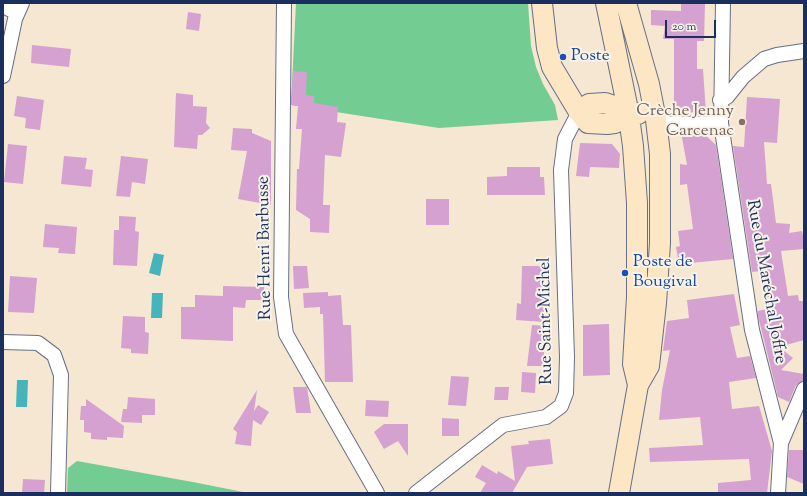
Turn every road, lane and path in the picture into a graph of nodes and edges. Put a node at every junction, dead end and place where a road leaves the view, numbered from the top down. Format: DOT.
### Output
graph roads {
  1 [pos="284,3"];
  2 [pos="542,3"];
  3 [pos="606,3"];
  4 [pos="626,3"];
  5 [pos="723,3"];
  6 [pos="3,6"];
  7 [pos="20,8"];
  8 [pos="804,51"];
  9 [pos="3,76"];
  10 [pos="720,100"];
  11 [pos="628,110"];
  12 [pos="579,112"];
  13 [pos="656,120"];
  14 [pos="721,123"];
  15 [pos="3,342"];
  16 [pos="638,385"];
  17 [pos="804,389"];
  18 [pos="781,443"];
  19 [pos="58,493"];
  20 [pos="377,493"];
  21 [pos="416,493"];
  22 [pos="619,493"];
  23 [pos="778,493"];
  1 -- 20 [label="street, Rue Henri Barbusse"];
  2 -- 12 [label="main road"];
  3 -- 11 [label="main road"];
  4 -- 13 [label="main road"];
  5 -- 10 [label="street, Rue du Maréchal Joffre"];
  6 -- 7 [label="street"];
  7 -- 9 [label="street"];
  8 -- 10 [label="street"];
  10 -- 14 [label="street, Rue du Maréchal Joffre"];
  11 -- 12 [label="main road"];
  11 -- 13 [label="main road"];
  11 -- 16 [label="main road"];
  12 -- 21 [label="street, Rue Saint-Michel"];
  13 -- 14 [label="street"];
  13 -- 16 [label="main road"];
  14 -- 18 [label="street, Rue du Maréchal Joffre"];
  15 -- 19 [label="street"];
  16 -- 22 [label="main road"];
  17 -- 18 [label="street"];
  18 -- 23 [label="street, Rue du Maréchal Joffre"];
}
